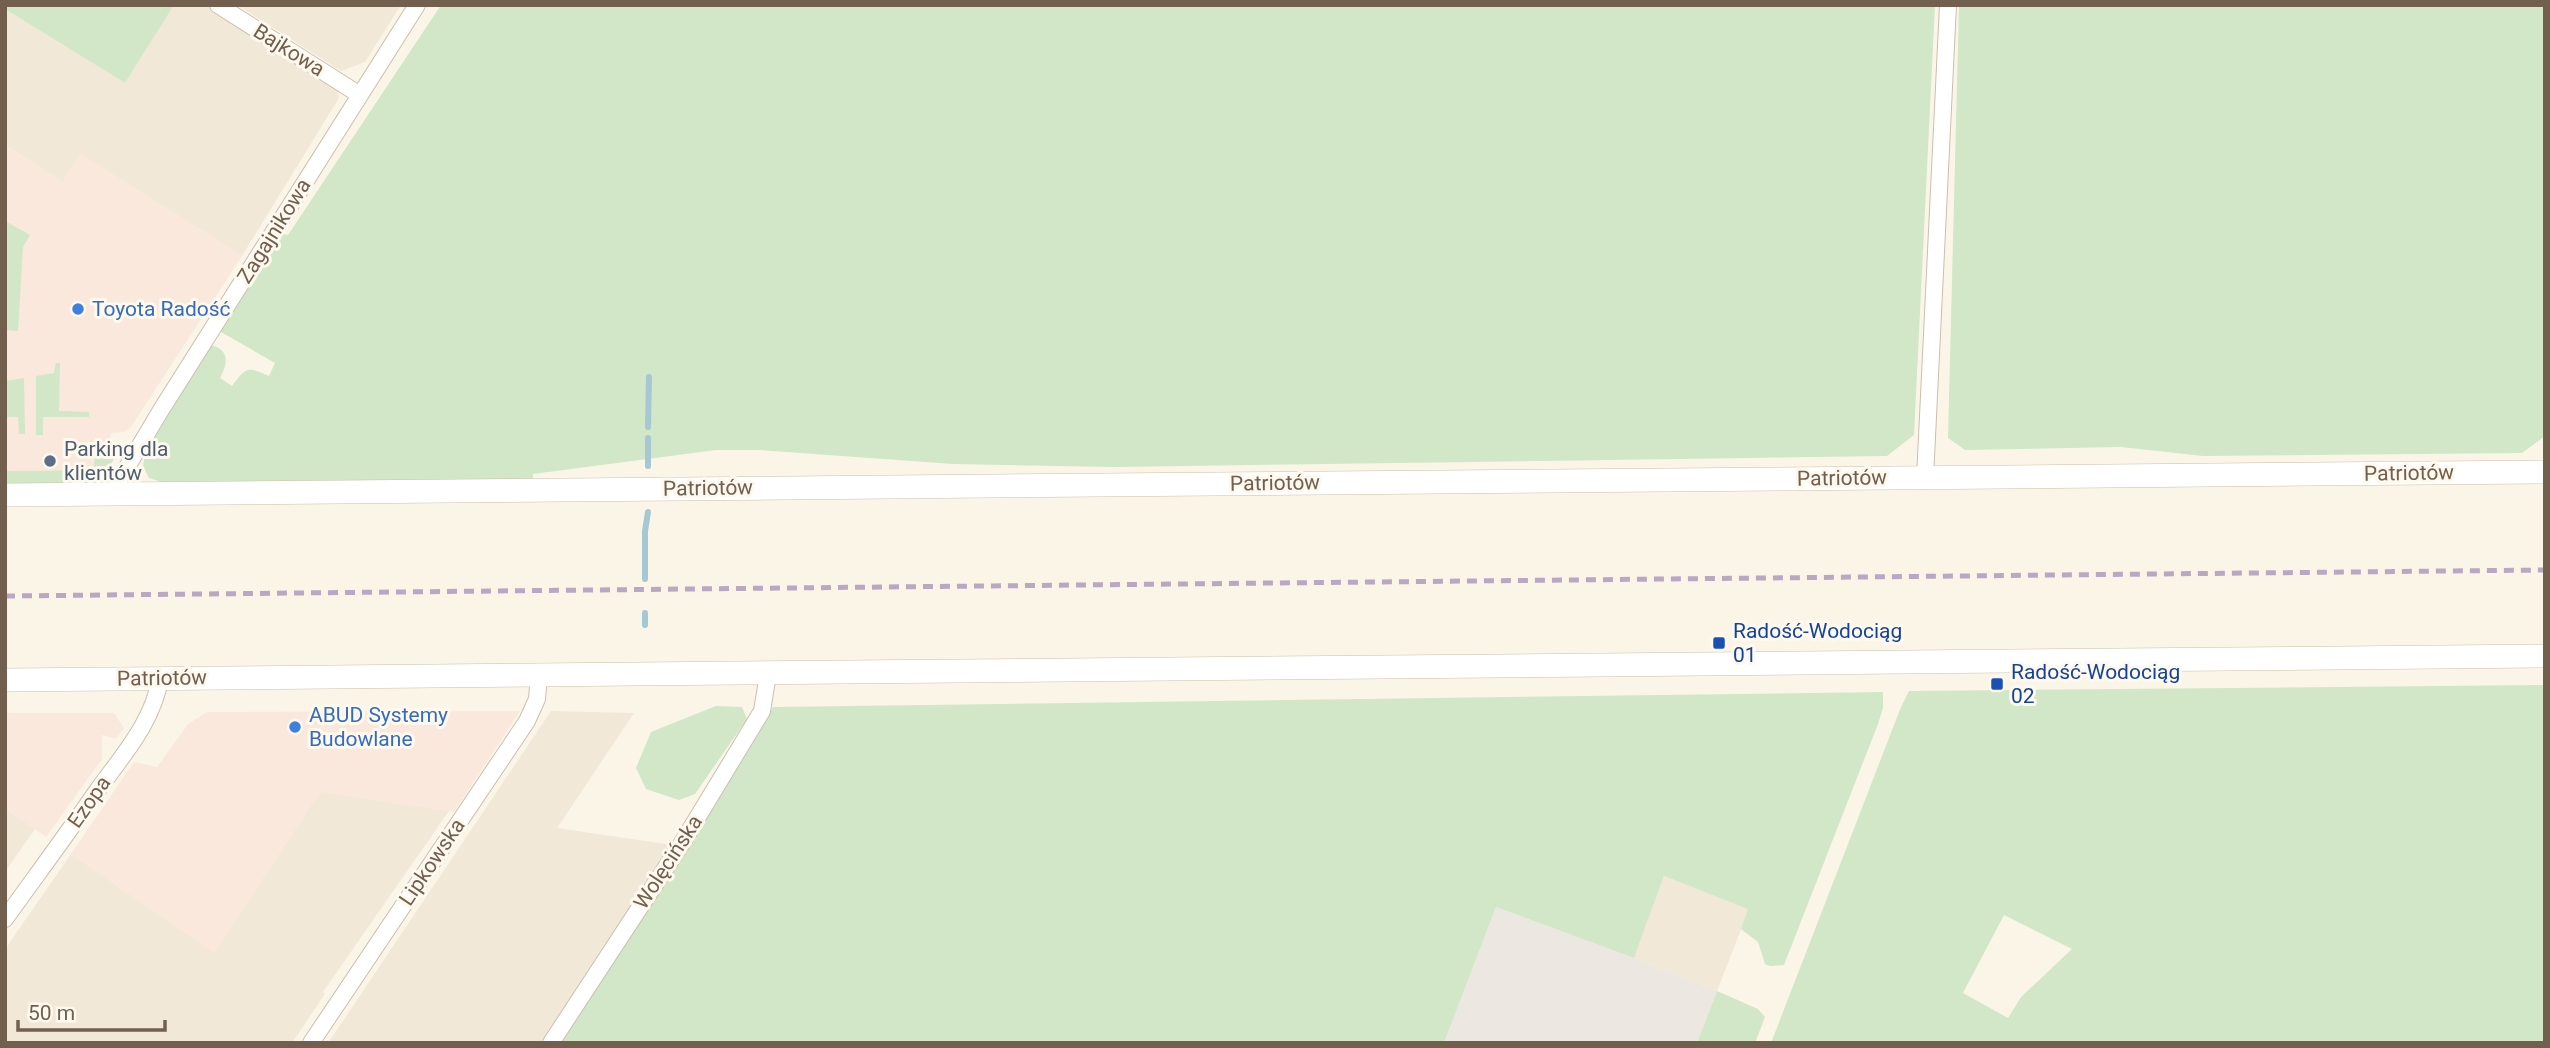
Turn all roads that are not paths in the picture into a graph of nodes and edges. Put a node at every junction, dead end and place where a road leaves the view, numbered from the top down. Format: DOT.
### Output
graph roads {
  1 [pos="218,5"];
  2 [pos="417,5"];
  3 [pos="1948,5"];
  4 [pos="360,95"];
  5 [pos="2545,472"];
  6 [pos="1925,478"];
  7 [pos="111,494"];
  8 [pos="5,495"];
  9 [pos="2545,656"];
  10 [pos="768,674"];
  11 [pos="539,675"];
  12 [pos="160,678"];
  13 [pos="5,680"];
  14 [pos="5,919"];
  15 [pos="311,1043"];
  16 [pos="551,1043"];
  1 -- 4 [label="street, Bajkowa"];
  2 -- 4 [label="street, Zagajnikowa"];
  3 -- 6 [label="street"];
  4 -- 7 [label="street, Zagajnikowa"];
  5 -- 6 [label="main road, Patriotów"];
  6 -- 7 [label="main road, Patriotów"];
  7 -- 8 [label="main road, Patriotów"];
  9 -- 10 [label="main road, Patriotów"];
  10 -- 11 [label="main road, Patriotów"];
  10 -- 16 [label="street, Wolęcińska"];
  11 -- 12 [label="main road, Patriotów"];
  11 -- 15 [label="street, Lipkowska"];
  12 -- 13 [label="main road, Patriotów"];
  12 -- 14 [label="street, Ezopa"];
}
